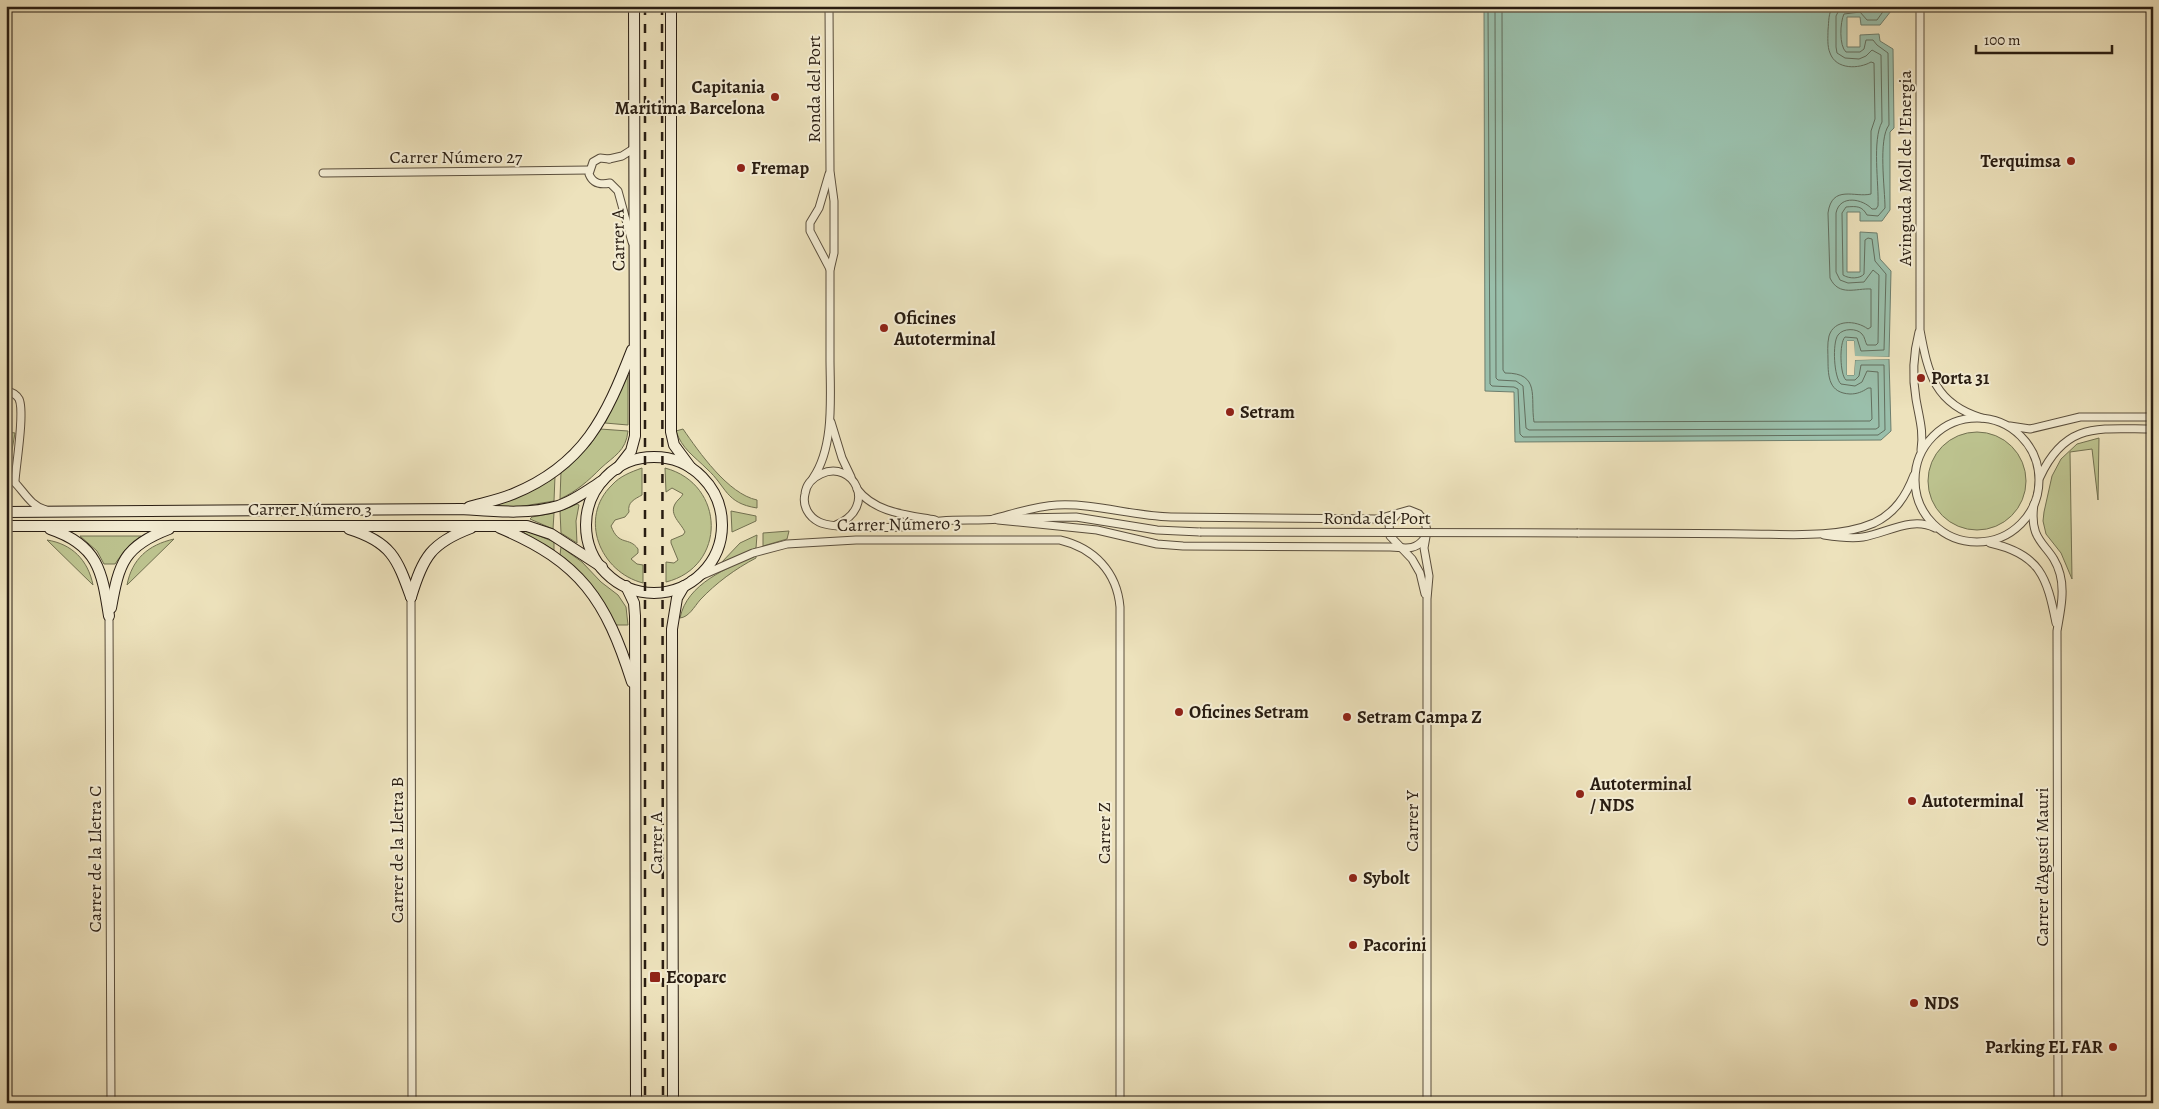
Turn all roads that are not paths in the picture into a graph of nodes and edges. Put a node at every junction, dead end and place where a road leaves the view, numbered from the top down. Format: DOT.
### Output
graph roads {
  1 [pos="634,6"];
  2 [pos="671,6"];
  3 [pos="829,6"];
  4 [pos="1920,6"];
  5 [pos="633,149"];
  6 [pos="589,170"];
  7 [pos="830,171"];
  8 [pos="323,173"];
  9 [pos="634,249"];
  10 [pos="830,270"];
  11 [pos="1920,330"];
  12 [pos="635,344"];
  13 [pos="6,391"];
  14 [pos="2153,417"];
  15 [pos="1982,418"];
  16 [pos="830,419"];
  17 [pos="2006,425"];
  18 [pos="2153,429"];
  19 [pos="1920,457"];
  20 [pos="691,468"];
  21 [pos="617,469"];
  22 [pos="1917,469"];
  23 [pos="6,476"];
  24 [pos="2040,477"];
  25 [pos="15,481"];
  26 [pos="602,481"];
  27 [pos="810,482"];
  28 [pos="854,484"];
  29 [pos="2034,504"];
  30 [pos="462,509"];
  31 [pos="6,512"];
  32 [pos="51,512"];
  33 [pos="1399,512"];
  34 [pos="993,519"];
  35 [pos="941,521"];
  36 [pos="339,525"];
  37 [pos="494,525"];
  38 [pos="836,525"];
  39 [pos="6,526"];
  40 [pos="43,526"];
  41 [pos="175,526"];
  42 [pos="476,526"];
  43 [pos="1937,529"];
  44 [pos="1814,534"];
  45 [pos="1425,537"];
  46 [pos="1988,542"];
  47 [pos="1400,547"];
  48 [pos="602,567"];
  49 [pos="1106,567"];
  50 [pos="687,583"];
  51 [pos="626,586"];
  52 [pos="411,597"];
  53 [pos="1427,599"];
  54 [pos="109,616"];
  55 [pos="2057,631"];
  56 [pos="636,693"];
  57 [pos="111,1103"];
  58 [pos="412,1103"];
  59 [pos="636,1103"];
  60 [pos="673,1103"];
  61 [pos="1120,1103"];
  62 [pos="1427,1103"];
  63 [pos="2058,1103"];
  1 -- 5 [label="main road, Carrer A"];
  2 -- 20 [label="main road"];
  3 -- 7 [label="street, Ronda del Port"];
  4 -- 11 [label="street, Avinguda Moll de l'Energia"];
  5 -- 6 [label="street"];
  5 -- 9 [label="main road, Carrer A"];
  6 -- 8 [label="street, Carrer Número 27"];
  6 -- 9 [label="street"];
  7 -- 10 [label="street, Ronda del Port"];
  7 -- 10 [label="street, Ronda del Port"];
  9 -- 12 [label="main road, Carrer A"];
  10 -- 16 [label="street, Ronda del Port"];
  11 -- 15 [label="street"];
  11 -- 19 [label="street"];
  12 -- 21 [label="main road, Carrer A"];
  12 -- 30 [label="main road"];
  13 -- 25 [label="street"];
  14 -- 17 [label="street"];
  15 -- 17 [label="street"];
  15 -- 19 [label="street"];
  16 -- 27 [label="street"];
  16 -- 28 [label="street"];
  17 -- 24 [label="street"];
  18 -- 24 [label="street"];
  19 -- 22 [label="street"];
  20 -- 21 [label="main road"];
  20 -- 50 [label="main road"];
  21 -- 26 [label="main road"];
  22 -- 43 [label="street"];
  22 -- 44 [label="street"];
  23 -- 25 [label="street"];
  24 -- 29 [label="street"];
  25 -- 32 [label="street"];
  26 -- 30 [label="main road, Carrer Número 3"];
  26 -- 48 [label="main road"];
  27 -- 28 [label="street"];
  27 -- 38 [label="street"];
  28 -- 35 [label="street, Carrer Número 3"];
  28 -- 38 [label="street"];
  29 -- 46 [label="street"];
  29 -- 55 [label="street"];
  30 -- 32 [label="main road, Carrer Número 3"];
  31 -- 32 [label="main road, Carrer Número 3"];
  33 -- 34 [label="street"];
  33 -- 45 [label="street"];
  33 -- 47 [label="street"];
  34 -- 35 [label="street, Ronda del Port"];
  34 -- 44 [label="street, Ronda del Port, bridge"];
  34 -- 47 [label="street"];
  35 -- 38 [label="street"];
  36 -- 41 [label="main road, Carrer Número 3"];
  36 -- 42 [label="main road, Carrer Número 3"];
  36 -- 52 [label="main road"];
  37 -- 42 [label="main road, Carrer Número 3"];
  37 -- 48 [label="main road, Carrer Número 3"];
  37 -- 56 [label="main road"];
  39 -- 40 [label="main road, Carrer Número 3"];
  40 -- 41 [label="main road, Carrer Número 3"];
  40 -- 54 [label="main road"];
  41 -- 54 [label="main road"];
  42 -- 52 [label="main road"];
  43 -- 44 [label="street"];
  43 -- 46 [label="street"];
  45 -- 47 [label="street"];
  45 -- 53 [label="street"];
  46 -- 55 [label="street"];
  47 -- 53 [label="street"];
  48 -- 51 [label="main road"];
  49 -- 50 [label="street, Carrer Número 3"];
  49 -- 61 [label="street, Carrer Z"];
  50 -- 51 [label="main road"];
  50 -- 60 [label="main road, Carrer A"];
  51 -- 56 [label="main road, Carrer A"];
  52 -- 58 [label="street, Carrer de la Lletra B"];
  53 -- 62 [label="street, Carrer Y"];
  54 -- 57 [label="street, Carrer de la Lletra C"];
  55 -- 63 [label="street, Carrer d'Agustí Mauri"];
  56 -- 59 [label="main road, Carrer A"];
}
